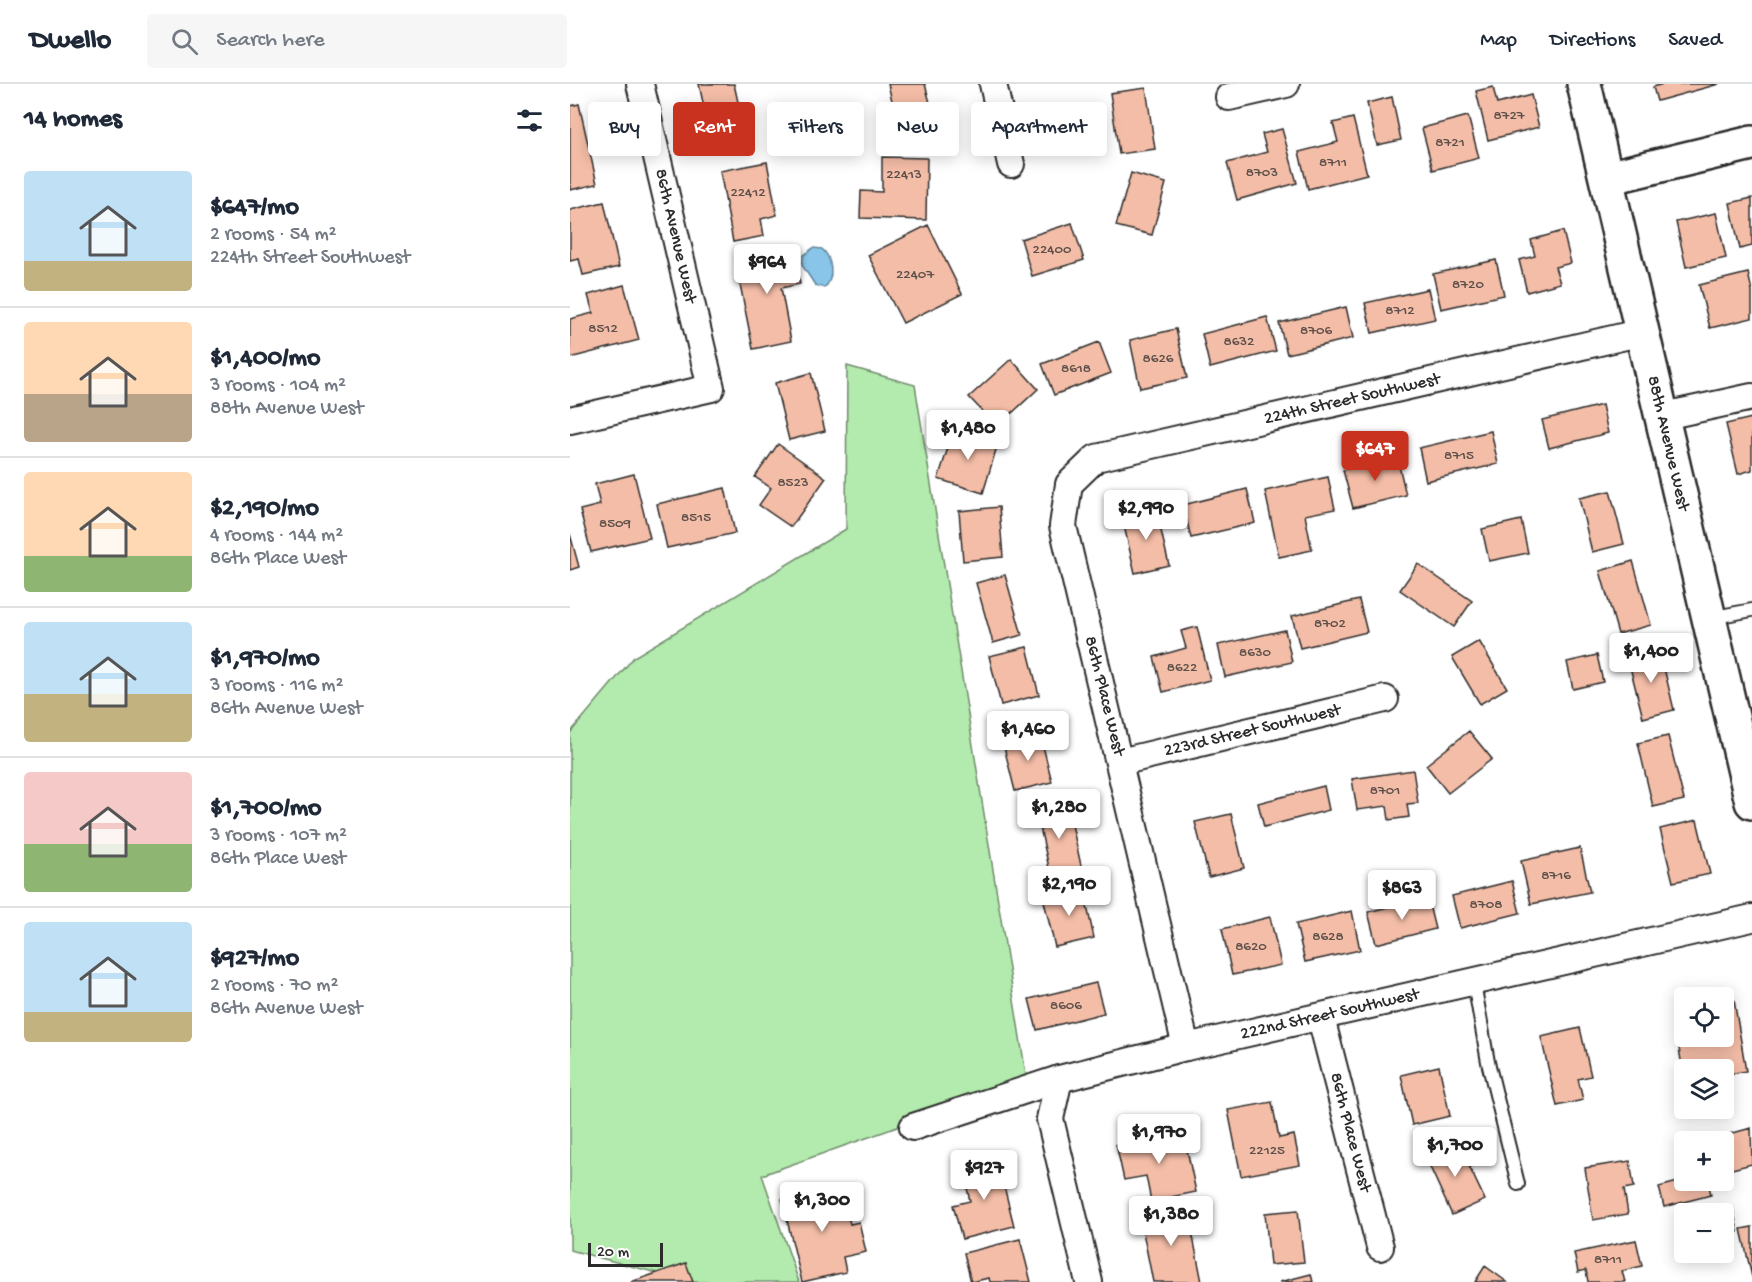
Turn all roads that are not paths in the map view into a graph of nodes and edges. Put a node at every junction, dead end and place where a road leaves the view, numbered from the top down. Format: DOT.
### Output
graph roads {
  1 [pos="640,84"];
  2 [pos="993,84"];
  3 [pos="1286,84"];
  4 [pos="1584,84"];
  5 [pos="1229,97"];
  6 [pos="1752,143"];
  7 [pos="1011,164"];
  8 [pos="1607,178"];
  9 [pos="1643,332"];
  10 [pos="1752,397"];
  11 [pos="1664,417"];
  12 [pos="570,420"];
  13 [pos="1069,484"];
  14 [pos="1752,610"];
  15 [pos="1710,618"];
  16 [pos="1385,699"];
  17 [pos="1120,762"];
  18 [pos="1752,802"];
  19 [pos="1752,918"];
  20 [pos="1474,983"];
  21 [pos="1321,1018"];
  22 [pos="1186,1047"];
  23 [pos="1059,1079"];
  24 [pos="913,1127"];
  25 [pos="1518,1184"];
  26 [pos="1380,1247"];
  27 [pos="1089,1282"];
  1 -- 12 [label="street, 86th Avenue West"];
  2 -- 7 [label="street"];
  3 -- 5 [label="street"];
  4 -- 8 [label="street, 88th Avenue West"];
  6 -- 8 [label="street"];
  8 -- 9 [label="street, 88th Avenue West"];
  9 -- 11 [label="street, 88th Avenue West"];
  9 -- 13 [label="street, 224th Street Southwest"];
  10 -- 11 [label="street"];
  11 -- 15 [label="street, 88th Avenue West"];
  13 -- 17 [label="street, 86th Place West"];
  14 -- 15 [label="lane"];
  15 -- 18 [label="street, 88th Avenue West"];
  16 -- 17 [label="street, 223rd Street Southwest"];
  17 -- 22 [label="street, 86th Place West"];
  19 -- 20 [label="street, 222nd Street Southwest"];
  20 -- 21 [label="street, 222nd Street Southwest"];
  20 -- 25 [label="lane"];
  21 -- 22 [label="street, 222nd Street Southwest"];
  21 -- 26 [label="street, 86th Place West"];
  22 -- 23 [label="street, 222nd Street Southwest"];
  23 -- 24 [label="street, 222nd Street Southwest"];
  23 -- 27 [label="street"];
}
